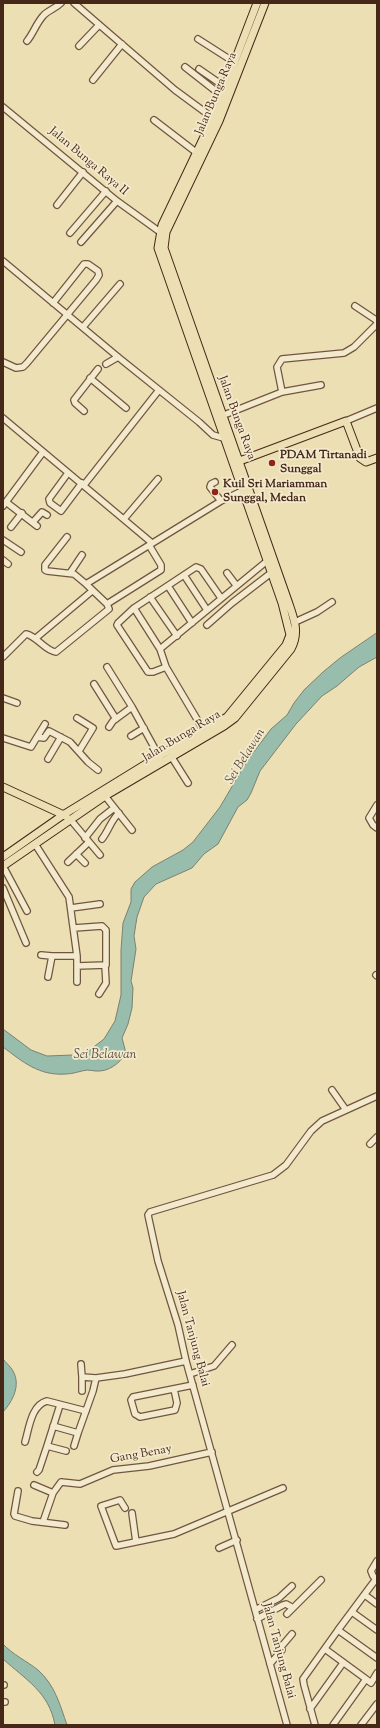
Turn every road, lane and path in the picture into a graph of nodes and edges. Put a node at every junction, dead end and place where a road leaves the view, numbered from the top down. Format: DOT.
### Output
graph roads {
  1 [pos="61,3"];
  2 [pos="74,3"];
  3 [pos="257,3"];
  4 [pos="264,3"];
  5 [pos="99,24"];
  6 [pos="198,39"];
  7 [pos="27,41"];
  8 [pos="122,44"];
  9 [pos="79,46"];
  10 [pos="234,62"];
  11 [pos="185,67"];
  12 [pos="199,69"];
  13 [pos="93,80"];
  14 [pos="225,88"];
  15 [pos="222,96"];
  16 [pos="3,107"];
  17 [pos="213,118"];
  18 [pos="154,120"];
  19 [pos="197,158"];
  20 [pos="83,172"];
  21 [pos="106,191"];
  22 [pos="117,201"];
  23 [pos="57,204"];
  24 [pos="160,232"];
  25 [pos="70,233"];
  26 [pos="80,242"];
  27 [pos="3,261"];
  28 [pos="120,284"];
  29 [pos="53,303"];
  30 [pos="355,306"];
  31 [pos="67,315"];
  32 [pos="377,323"];
  33 [pos="82,327"];
  34 [pos="194,344"];
  35 [pos="118,357"];
  36 [pos="3,363"];
  37 [pos="106,364"];
  38 [pos="98,369"];
  39 [pos="90,378"];
  40 [pos="321,385"];
  41 [pos="159,390"];
  42 [pos="282,392"];
  43 [pos="126,408"];
  44 [pos="377,408"];
  45 [pos="84,411"];
  46 [pos="220,416"];
  47 [pos="3,418"];
  48 [pos="346,422"];
  49 [pos="232,439"];
  50 [pos="224,440"];
  51 [pos="43,452"];
  52 [pos="377,458"];
  53 [pos="236,462"];
  54 [pos="68,473"];
  55 [pos="158,478"];
  56 [pos="216,482"];
  57 [pos="83,484"];
  58 [pos="242,491"];
  59 [pos="221,501"];
  60 [pos="5,504"];
  61 [pos="22,513"];
  62 [pos="47,515"];
  63 [pos="124,520"];
  64 [pos="11,527"];
  65 [pos="67,537"];
  66 [pos="3,540"];
  67 [pos="151,544"];
  68 [pos="21,552"];
  69 [pos="82,555"];
  70 [pos="267,561"];
  71 [pos="70,573"];
  72 [pos="227,573"];
  73 [pos="271,573"];
  74 [pos="184,575"];
  75 [pos="86,584"];
  76 [pos="236,585"];
  77 [pos="168,586"];
  78 [pos="92,591"];
  79 [pos="150,597"];
  80 [pos="221,598"];
  81 [pos="332,602"];
  82 [pos="106,604"];
  83 [pos="134,608"];
  84 [pos="207,610"];
  85 [pos="294,622"];
  86 [pos="192,623"];
  87 [pos="207,625"];
  88 [pos="177,636"];
  89 [pos="36,638"];
  90 [pos="160,648"];
  91 [pos="3,657"];
  92 [pos="107,667"];
  93 [pos="166,667"];
  94 [pos="94,684"];
  95 [pos="3,698"];
  96 [pos="17,703"];
  97 [pos="132,707"];
  98 [pos="77,718"];
  99 [pos="116,719"];
  100 [pos="45,724"];
  101 [pos="109,727"];
  102 [pos="144,728"];
  103 [pos="208,731"];
  104 [pos="131,736"];
  105 [pos="37,737"];
  106 [pos="3,738"];
  107 [pos="61,738"];
  108 [pos="79,751"];
  109 [pos="171,756"];
  110 [pos="48,759"];
  111 [pos="160,759"];
  112 [pos="98,770"];
  113 [pos="188,783"];
  114 [pos="3,787"];
  115 [pos="105,796"];
  116 [pos="377,805"];
  117 [pos="114,808"];
  118 [pos="119,813"];
  119 [pos="66,817"];
  120 [pos="377,828"];
  121 [pos="132,830"];
  122 [pos="102,839"];
  123 [pos="87,840"];
  124 [pos="35,844"];
  125 [pos="76,854"];
  126 [pos="100,855"];
  127 [pos="3,857"];
  128 [pos="68,862"];
  129 [pos="85,863"];
  130 [pos="3,866"];
  131 [pos="3,888"];
  132 [pos="100,904"];
  133 [pos="72,908"];
  134 [pos="27,911"];
  135 [pos="74,928"];
  136 [pos="26,943"];
  137 [pos="41,955"];
  138 [pos="52,956"];
  139 [pos="77,956"];
  140 [pos="105,965"];
  141 [pos="77,966"];
  142 [pos="48,977"];
  143 [pos="77,982"];
  144 [pos="99,994"];
  145 [pos="332,1090"];
  146 [pos="376,1099"];
  147 [pos="346,1110"];
  148 [pos="377,1137"];
  149 [pos="370,1144"];
  150 [pos="232,1345"];
  151 [pos="186,1361"];
  152 [pos="82,1364"];
  153 [pos="190,1374"];
  154 [pos="82,1377"];
  155 [pos="96,1378"];
  156 [pos="193,1384"];
  157 [pos="174,1389"];
  158 [pos="82,1391"];
  159 [pos="60,1405"];
  160 [pos="86,1411"];
  161 [pos="53,1426"];
  162 [pos="78,1434"];
  163 [pos="24,1442"];
  164 [pos="47,1446"];
  165 [pos="74,1446"];
  166 [pos="66,1451"];
  167 [pos="212,1452"];
  168 [pos="37,1472"];
  169 [pos="83,1482"];
  170 [pos="34,1486"];
  171 [pos="88,1487"];
  172 [pos="283,1488"];
  173 [pos="18,1491"];
  174 [pos="53,1493"];
  175 [pos="125,1508"];
  176 [pos="228,1510"];
  177 [pos="132,1513"];
  178 [pos="43,1522"];
  179 [pos="66,1525"];
  180 [pos="237,1540"];
  181 [pos="136,1542"];
  182 [pos="219,1548"];
  183 [pos="377,1561"];
  184 [pos="321,1580"];
  185 [pos="376,1580"];
  186 [pos="292,1586"];
  187 [pos="365,1595"];
  188 [pos="377,1604"];
  189 [pos="293,1608"];
  190 [pos="255,1610"];
  191 [pos="352,1612"];
  192 [pos="287,1614"];
  193 [pos="257,1619"];
  194 [pos="338,1630"];
  195 [pos="377,1630"];
  196 [pos="292,1634"];
  197 [pos="325,1649"];
  198 [pos="377,1658"];
  199 [pos="343,1663"];
  200 [pos="270,1664"];
  201 [pos="377,1673"];
  202 [pos="368,1681"];
  203 [pos="377,1687"];
  204 [pos="377,1704"];
  205 [pos="310,1709"];
  206 [pos="287,1725"];
  207 [pos="315,1725"];
  208 [pos="333,1725"];
  209 [pos="361,1725"];
  1 -- 7 [label="street"];
  2 -- 5 [label="street"];
  3 -- 10 [label="main road, Jalan Bunga Raya"];
  4 -- 19 [label="main road, Jalan Bunga Raya"];
  5 -- 8 [label="street"];
  5 -- 9 [label="street"];
  6 -- 10 [label="street"];
  8 -- 13 [label="street"];
  8 -- 17 [label="street"];
  10 -- 14 [label="main road, Jalan Bunga Raya"];
  11 -- 15 [label="street"];
  12 -- 14 [label="street"];
  14 -- 15 [label="main road, Jalan Bunga Raya"];
  15 -- 17 [label="main road, Jalan Bunga Raya"];
  16 -- 20 [label="street, Jalan Bunga Raya II"];
  17 -- 19 [label="main road, Jalan Bunga Raya"];
  18 -- 19 [label="street"];
  19 -- 24 [label="main road, Jalan Bunga Raya"];
  19 -- 34 [label="main road, Jalan Bunga Raya"];
  20 -- 21 [label="street, Jalan Bunga Raya II"];
  20 -- 23 [label="street"];
  21 -- 22 [label="street, Jalan Bunga Raya II"];
  21 -- 25 [label="street"];
  22 -- 24 [label="street, Jalan Bunga Raya II"];
  22 -- 26 [label="street"];
  24 -- 34 [label="main road, Jalan Bunga Raya"];
  27 -- 29 [label="street"];
  28 -- 33 [label="street"];
  29 -- 31 [label="street"];
  29 -- 31 [label="street"];
  30 -- 32 [label="street"];
  31 -- 33 [label="street"];
  31 -- 36 [label="street"];
  32 -- 42 [label="street"];
  33 -- 35 [label="street"];
  34 -- 46 [label="main road, Jalan Bunga Raya"];
  35 -- 37 [label="street"];
  35 -- 41 [label="street"];
  38 -- 39 [label="street"];
  39 -- 43 [label="street"];
  39 -- 45 [label="street"];
  40 -- 42 [label="street"];
  41 -- 50 [label="street"];
  41 -- 57 [label="street"];
  42 -- 46 [label="street"];
  44 -- 48 [label="street"];
  46 -- 49 [label="main road, Jalan Bunga Raya"];
  46 -- 50 [label="main road, Jalan Bunga Raya"];
  47 -- 51 [label="street"];
  48 -- 52 [label="main road"];
  48 -- 53 [label="main road"];
  49 -- 50 [label="street"];
  49 -- 53 [label="main road, Jalan Bunga Raya"];
  50 -- 53 [label="main road, Jalan Bunga Raya"];
  51 -- 54 [label="street"];
  51 -- 60 [label="street"];
  53 -- 58 [label="main road, Jalan Bunga Raya"];
  53 -- 85 [label="main road, Jalan Bunga Raya"];
  54 -- 57 [label="street"];
  54 -- 57 [label="street"];
  55 -- 63 [label="street"];
  56 -- 59 [label="street"];
  57 -- 63 [label="street"];
  58 -- 59 [label="street"];
  58 -- 70 [label="main road, Jalan Bunga Raya"];
  59 -- 67 [label="street"];
  60 -- 61 [label="street"];
  61 -- 62 [label="street"];
  61 -- 64 [label="street"];
  63 -- 67 [label="street"];
  65 -- 71 [label="street"];
  66 -- 68 [label="street"];
  67 -- 75 [label="street"];
  67 -- 82 [label="street"];
  69 -- 71 [label="street"];
  70 -- 73 [label="main road, Jalan Bunga Raya"];
  70 -- 76 [label="street"];
  71 -- 75 [label="street"];
  72 -- 76 [label="street"];
  73 -- 87 [label="street"];
  73 -- 103 [label="main road, Jalan Bunga Raya"];
  74 -- 77 [label="street"];
  74 -- 80 [label="street"];
  74 -- 84 [label="street"];
  75 -- 78 [label="street"];
  76 -- 80 [label="street"];
  77 -- 79 [label="street"];
  77 -- 86 [label="street"];
  78 -- 82 [label="street"];
  78 -- 89 [label="street"];
  79 -- 83 [label="street"];
  79 -- 88 [label="street"];
  80 -- 84 [label="street"];
  81 -- 85 [label="street"];
  82 -- 89 [label="street"];
  83 -- 90 [label="street"];
  83 -- 93 [label="street"];
  84 -- 86 [label="street"];
  85 -- 103 [label="main road, Jalan Bunga Raya"];
  86 -- 88 [label="street"];
  88 -- 90 [label="street"];
  89 -- 91 [label="street"];
  90 -- 93 [label="street"];
  92 -- 97 [label="street"];
  93 -- 103 [label="street"];
  94 -- 99 [label="street"];
  95 -- 96 [label="street"];
  97 -- 99 [label="street"];
  97 -- 102 [label="street"];
  98 -- 108 [label="street"];
  99 -- 101 [label="street"];
  100 -- 105 [label="street"];
  102 -- 104 [label="street"];
  102 -- 111 [label="street"];
  103 -- 109 [label="main road, Jalan Bunga Raya"];
  103 -- 111 [label="main road, Jalan Bunga Raya"];
  105 -- 106 [label="street"];
  105 -- 107 [label="street"];
  107 -- 108 [label="street"];
  107 -- 110 [label="street"];
  108 -- 112 [label="street"];
  109 -- 111 [label="main road, Jalan Bunga Raya"];
  109 -- 113 [label="street"];
  111 -- 115 [label="main road, Jalan Bunga Raya"];
  111 -- 119 [label="main road, Jalan Bunga Raya"];
  114 -- 119 [label="main road"];
  115 -- 117 [label="street"];
  115 -- 119 [label="main road, Jalan Bunga Raya"];
  116 -- 120 [label="street"];
  117 -- 118 [label="street"];
  117 -- 123 [label="street"];
  118 -- 121 [label="street"];
  118 -- 122 [label="street"];
  119 -- 123 [label="street"];
  119 -- 124 [label="main road"];
  119 -- 127 [label="main road"];
  123 -- 125 [label="street"];
  123 -- 126 [label="street"];
  124 -- 130 [label="main road"];
  124 -- 133 [label="street"];
  125 -- 128 [label="street"];
  125 -- 129 [label="street"];
  130 -- 134 [label="street"];
  131 -- 136 [label="street"];
  132 -- 133 [label="street"];
  133 -- 135 [label="street"];
  135 -- 139 [label="street"];
  135 -- 140 [label="street"];
  137 -- 138 [label="street"];
  138 -- 139 [label="street"];
  138 -- 142 [label="street"];
  139 -- 141 [label="street"];
  140 -- 141 [label="street"];
  140 -- 144 [label="street"];
  141 -- 143 [label="street"];
  145 -- 147 [label="street"];
  146 -- 147 [label="street, Jalan Tanjung Balai"];
  147 -- 151 [label="street, Jalan Tanjung Balai"];
  148 -- 149 [label="street"];
  150 -- 153 [label="street"];
  151 -- 153 [label="street, Jalan Tanjung Balai"];
  151 -- 155 [label="street"];
  152 -- 154 [label="street"];
  153 -- 156 [label="street, Jalan Tanjung Balai"];
  154 -- 155 [label="street"];
  154 -- 158 [label="street"];
  155 -- 160 [label="street"];
  156 -- 157 [label="street"];
  156 -- 167 [label="street, Jalan Tanjung Balai"];
  157 -- 157 [label="street"];
  159 -- 160 [label="street"];
  159 -- 161 [label="street"];
  159 -- 163 [label="street"];
  160 -- 162 [label="street"];
  161 -- 162 [label="street"];
  161 -- 164 [label="street"];
  162 -- 165 [label="street"];
  164 -- 166 [label="street"];
  164 -- 168 [label="street"];
  167 -- 169 [label="street, Gang Benay"];
  167 -- 176 [label="street, Jalan Tanjung Balai"];
  169 -- 171 [label="street"];
  169 -- 174 [label="street, Gang Benay"];
  170 -- 174 [label="street"];
  172 -- 176 [label="street"];
  173 -- 178 [label="street"];
  174 -- 178 [label="street"];
  175 -- 181 [label="street"];
  176 -- 180 [label="street, Jalan Tanjung Balai"];
  176 -- 181 [label="street"];
  177 -- 181 [label="street"];
  178 -- 179 [label="street"];
  180 -- 182 [label="street"];
  180 -- 190 [label="street, Jalan Tanjung Balai"];
  183 -- 185 [label="street"];
  184 -- 189 [label="street"];
  185 -- 187 [label="street"];
  186 -- 190 [label="street"];
  187 -- 188 [label="street"];
  187 -- 191 [label="street"];
  189 -- 192 [label="street"];
  189 -- 193 [label="street"];
  190 -- 193 [label="street, Jalan Tanjung Balai"];
  191 -- 194 [label="street"];
  191 -- 195 [label="street"];
  193 -- 200 [label="street, Jalan Tanjung Balai"];
  194 -- 197 [label="street"];
  194 -- 198 [label="street"];
  196 -- 200 [label="street"];
  197 -- 199 [label="street"];
  197 -- 205 [label="street"];
  199 -- 202 [label="street"];
  199 -- 205 [label="street"];
  200 -- 206 [label="street, Jalan Tanjung Balai"];
  201 -- 202 [label="street"];
  202 -- 203 [label="street"];
  202 -- 208 [label="street"];
  204 -- 209 [label="street"];
  205 -- 207 [label="street"];
}
